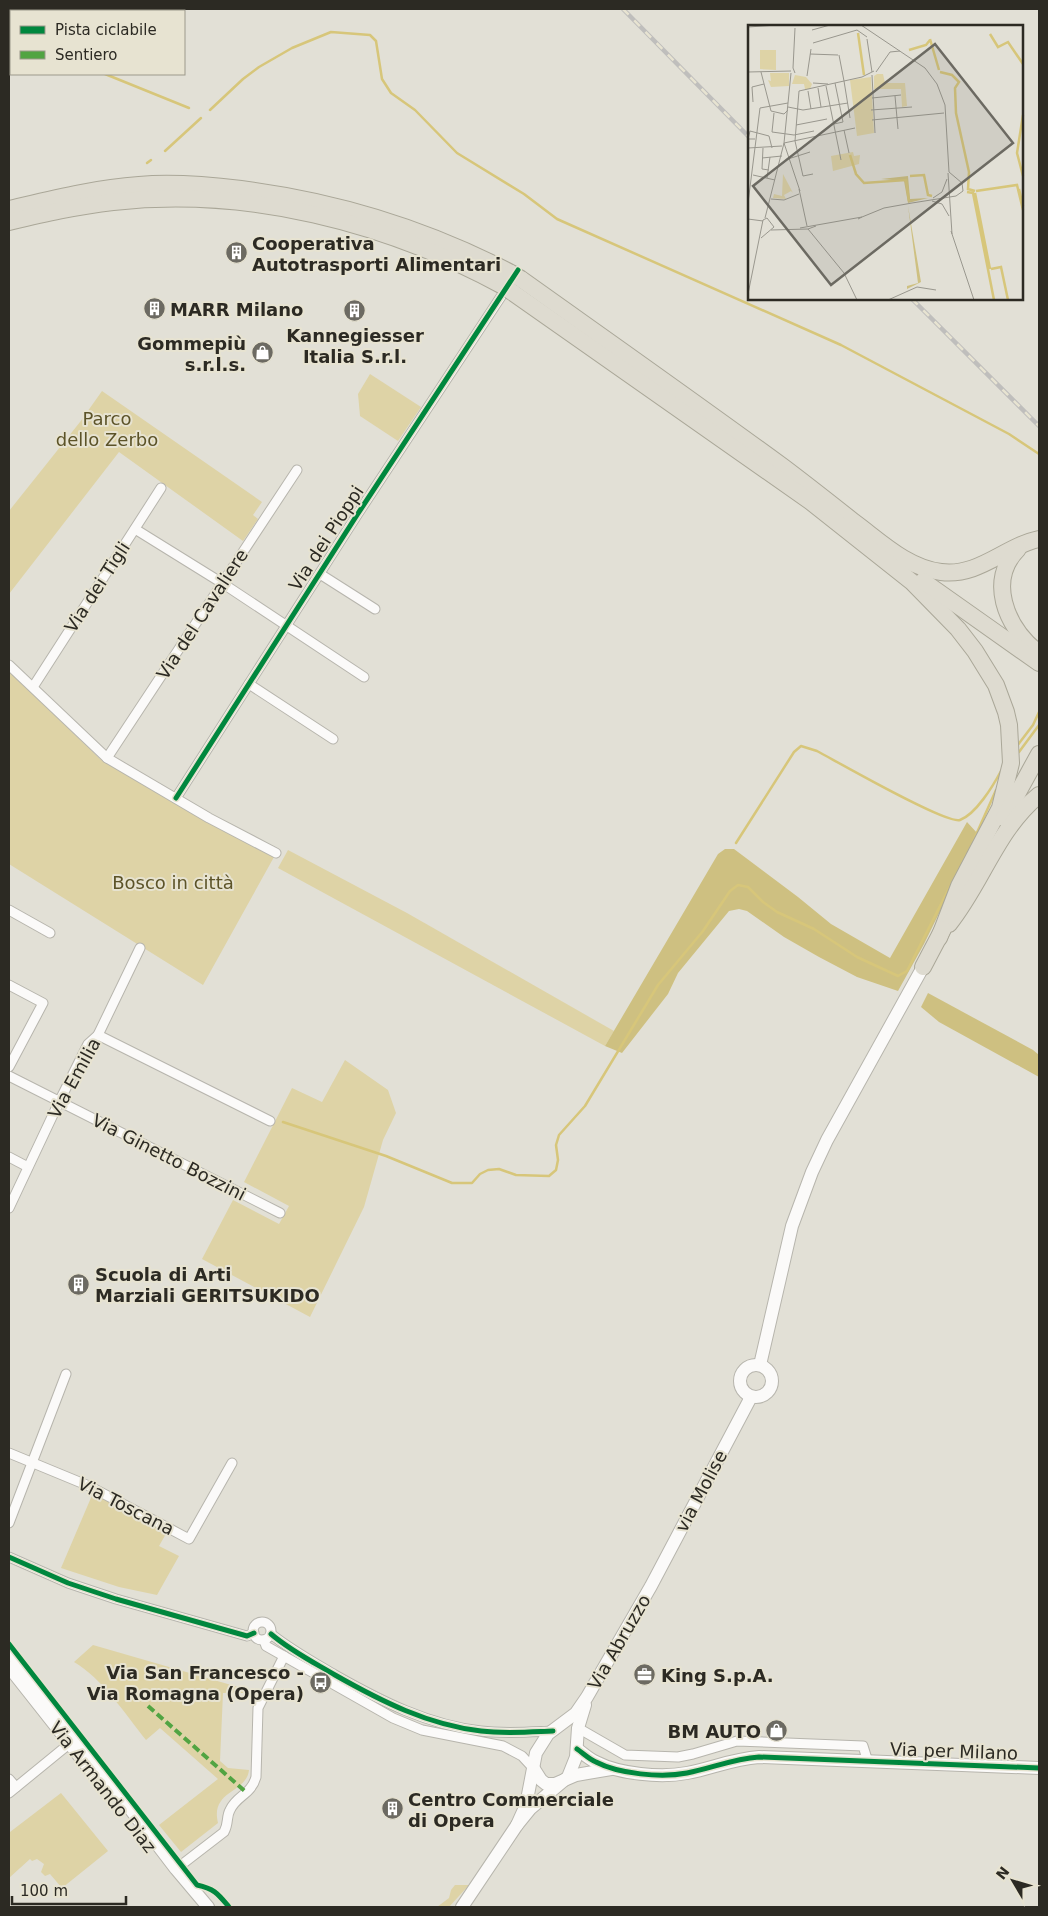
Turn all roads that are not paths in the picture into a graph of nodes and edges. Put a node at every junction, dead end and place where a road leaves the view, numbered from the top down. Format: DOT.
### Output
graph roads {
  1 [pos="9,209"];
  2 [pos="9,222"];
  3 [pos="510,285"];
  4 [pos="297,470"];
  5 [pos="161,488"];
  6 [pos="814,498"];
  7 [pos="135,529"];
  8 [pos="1033,540"];
  9 [pos="320,574"];
  10 [pos="222,583"];
  11 [pos="375,609"];
  12 [pos="286,627"];
  13 [pos="1039,654"];
  14 [pos="1039,663"];
  15 [pos="9,665"];
  16 [pos="364,677"];
  17 [pos="249,684"];
  18 [pos="33,686"];
  19 [pos="333,739"];
  20 [pos="1039,754"];
  21 [pos="107,758"];
  22 [pos="1039,795"];
  23 [pos="176,798"];
  24 [pos="276,853"];
  25 [pos="9,910"];
  26 [pos="50,933"];
  27 [pos="938,938"];
  28 [pos="140,948"];
  29 [pos="923,967"];
  30 [pos="9,986"];
  31 [pos="98,1034"];
  32 [pos="9,1067"];
  33 [pos="9,1076"];
  34 [pos="59,1102"];
  35 [pos="270,1121"];
  36 [pos="9,1157"];
  37 [pos="28,1167"];
  38 [pos="9,1208"];
  39 [pos="280,1213"];
  40 [pos="760,1365"];
  41 [pos="66,1374"];
  42 [pos="751,1397"];
  43 [pos="9,1453"];
  44 [pos="32,1462"];
  45 [pos="232,1463"];
  46 [pos="9,1523"];
  47 [pos="9,1557"];
  48 [pos="651,1586"];
  49 [pos="254,1634"];
  50 [pos="268,1637"];
  51 [pos="9,1650"];
  52 [pos="284,1656"];
  53 [pos="9,1667"];
  54 [pos="587,1697"];
  55 [pos="578,1728"];
  56 [pos="554,1731"];
  57 [pos="69,1744"];
  58 [pos="577,1749"];
  59 [pos="868,1762"];
  60 [pos="1039,1768"];
  61 [pos="534,1769"];
  62 [pos="616,1769"];
  63 [pos="9,1779"];
  64 [pos="562,1782"];
  65 [pos="12,1790"];
  66 [pos="517,1825"];
  67 [pos="176,1869"];
  68 [pos="474,1890"];
  69 [pos="198,1907"];
  70 [pos="208,1907"];
  71 [pos="454,1907"];
  72 [pos="462,1907"];
  1 -- 3 [label="highway"];
  2 -- 3 [label="highway"];
  3 -- 6 [label="highway"];
  3 -- 9 [label="street, Via dei Pioppi"];
  4 -- 10 [label="street, Via del Cavaliere"];
  5 -- 7 [label="street, Via dei Tigli"];
  6 -- 8 [label="highway"];
  6 -- 14 [label="highway"];
  6 -- 27 [label="highway"];
  7 -- 10 [label="street"];
  7 -- 18 [label="street, Via dei Tigli"];
  8 -- 13 [label="highway"];
  9 -- 11 [label="street"];
  9 -- 12 [label="street, Via dei Pioppi"];
  10 -- 12 [label="street"];
  10 -- 21 [label="street, Via del Cavaliere"];
  12 -- 16 [label="street"];
  12 -- 17 [label="street, Via dei Pioppi"];
  15 -- 18 [label="street"];
  17 -- 19 [label="street"];
  17 -- 23 [label="street, Via dei Pioppi"];
  18 -- 21 [label="street"];
  20 -- 27 [label="highway"];
  21 -- 23 [label="street"];
  22 -- 27 [label="highway"];
  23 -- 24 [label="street"];
  25 -- 26 [label="street"];
  27 -- 29 [label="highway"];
  28 -- 31 [label="street, Via Emilia"];
  29 -- 40 [label="main road"];
  30 -- 32 [label="street"];
  31 -- 34 [label="street, Via Emilia"];
  31 -- 35 [label="street"];
  33 -- 34 [label="street, Via Ginetto Bozzini"];
  34 -- 37 [label="street, Via Emilia"];
  34 -- 39 [label="street, Via Ginetto Bozzini"];
  36 -- 37 [label="street"];
  37 -- 38 [label="street, Via Emilia"];
  40 -- 42 [label="main road"];
  40 -- 42 [label="main road"];
  41 -- 44 [label="street"];
  42 -- 48 [label="main road, via Molise"];
  43 -- 44 [label="street, Via Toscana"];
  44 -- 45 [label="street, Via Toscana"];
  44 -- 46 [label="street"];
  47 -- 49 [label="street"];
  48 -- 54 [label="main road, Via Abruzzo"];
  49 -- 50 [label="street"];
  49 -- 50 [label="street"];
  50 -- 52 [label="street"];
  50 -- 56 [label="street"];
  51 -- 67 [label="main road, Via Armando Diaz"];
  52 -- 61 [label="street"];
  52 -- 67 [label="street"];
  53 -- 57 [label="main road, Via Armando Diaz"];
  54 -- 55 [label="main road, Via Abruzzo"];
  54 -- 56 [label="main road, Via Abruzzo"];
  55 -- 58 [label="main road, Via Abruzzo"];
  55 -- 59 [label="street"];
  56 -- 58 [label="main road"];
  56 -- 61 [label="main road"];
  57 -- 65 [label="street"];
  57 -- 69 [label="main road, Via Armando Diaz"];
  58 -- 62 [label="main road"];
  58 -- 64 [label="main road"];
  59 -- 60 [label="main road, Via per Milano"];
  59 -- 62 [label="main road, Via per Milano"];
  61 -- 64 [label="main road"];
  61 -- 66 [label="main road"];
  62 -- 64 [label="main road"];
  63 -- 65 [label="street"];
  64 -- 66 [label="main road"];
  66 -- 68 [label="main road"];
  67 -- 70 [label="main road, Via Armando Diaz"];
  68 -- 71 [label="main road"];
  68 -- 72 [label="main road"];
}
